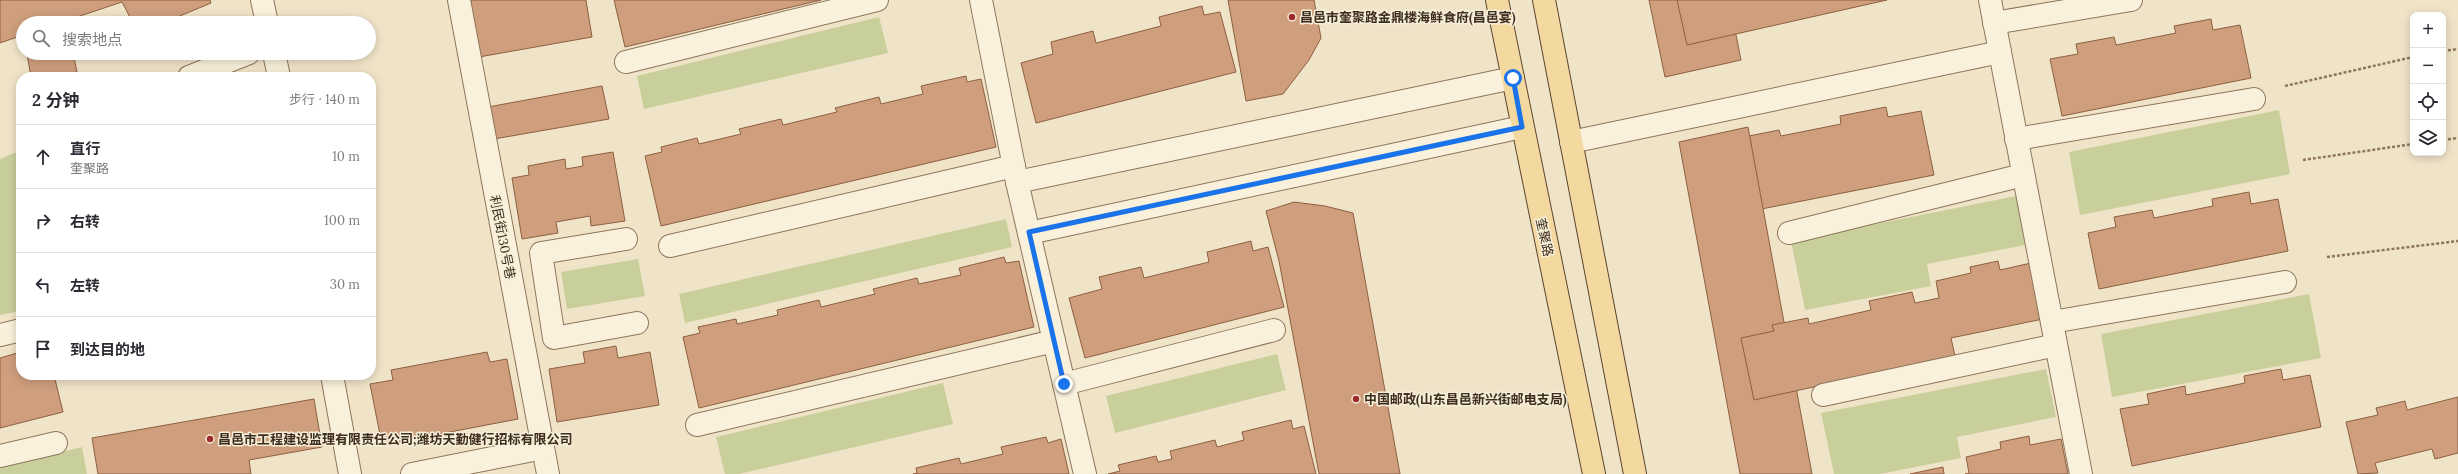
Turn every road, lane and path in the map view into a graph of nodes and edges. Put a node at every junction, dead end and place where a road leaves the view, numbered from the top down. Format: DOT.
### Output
graph roads {
  1 [pos="262,0"];
  2 [pos="458,0"];
  3 [pos="877,0"];
  4 [pos="981,0"];
  5 [pos="1497,0"];
  6 [pos="1544,0"];
  7 [pos="1990,0"];
  8 [pos="2131,0"];
  9 [pos="265,16"];
  10 [pos="1994,23"];
  11 [pos="2458,49"];
  12 [pos="2446,51"];
  13 [pos="2000,52"];
  14 [pos="2410,58"];
  15 [pos="232,60"];
  16 [pos="275,60"];
  17 [pos="626,62"];
  18 [pos="202,72"];
  19 [pos="277,72"];
  20 [pos="1513,78"];
  21 [pos="2285,86"];
  22 [pos="2254,99"];
  23 [pos="1522,127"];
  24 [pos="2458,138"];
  25 [pos="2016,139"];
  26 [pos="2446,140"];
  27 [pos="1572,142"];
  28 [pos="2410,144"];
  29 [pos="2303,160"];
  30 [pos="1015,174"];
  31 [pos="2023,175"];
  32 [pos="1029,232"];
  33 [pos="1789,233"];
  34 [pos="626,238"];
  35 [pos="2458,241"];
  36 [pos="670,246"];
  37 [pos="2327,257"];
  38 [pos="2285,282"];
  39 [pos="549,303"];
  40 [pos="516,307"];
  41 [pos="2052,322"];
  42 [pos="637,323"];
  43 [pos="1274,330"];
  44 [pos="16,331"];
  45 [pos="0,335"];
  46 [pos="1054,341"];
  47 [pos="2056,345"];
  48 [pos="333,380"];
  49 [pos="1064,384"];
  50 [pos="1823,395"];
  51 [pos="697,425"];
  52 [pos="56,443"];
  53 [pos="543,448"];
  54 [pos="0,456"];
  55 [pos="350,474"];
  56 [pos="412,474"];
  57 [pos="548,474"];
  58 [pos="1085,474"];
  59 [pos="1594,474"];
  60 [pos="1635,474"];
  61 [pos="2081,474"];
  1 -- 9 [label="street"];
  2 -- 40 [label="street, 利民街130号巷"];
  3 -- 17 [label="street"];
  4 -- 30 [label="street"];
  5 -- 20 [label="main road, 奎聚路"];
  6 -- 27 [label="main road"];
  7 -- 10 [label="street"];
  8 -- 10 [label="street"];
  10 -- 13 [label="street"];
  11 -- 12 [label="path"];
  13 -- 25 [label="street"];
  13 -- 27 [label="street"];
  14 -- 21 [label="path"];
  15 -- 18 [label="street"];
  16 -- 19 [label="street"];
  20 -- 23 [label="main road, 奎聚路"];
  20 -- 30 [label="street"];
  22 -- 25 [label="street"];
  23 -- 32 [label="street"];
  23 -- 59 [label="main road, 奎聚路"];
  24 -- 26 [label="path"];
  25 -- 31 [label="street"];
  27 -- 60 [label="main road"];
  28 -- 29 [label="path"];
  30 -- 32 [label="street"];
  30 -- 36 [label="street"];
  31 -- 33 [label="street"];
  31 -- 41 [label="street"];
  32 -- 46 [label="street"];
  34 -- 39 [label="street"];
  35 -- 37 [label="path"];
  38 -- 41 [label="street"];
  39 -- 40 [label="street"];
  39 -- 42 [label="street"];
  40 -- 53 [label="street, 利民街130号巷"];
  41 -- 47 [label="street"];
  43 -- 49 [label="street"];
  44 -- 45 [label="street"];
  46 -- 49 [label="street"];
  46 -- 51 [label="street"];
  47 -- 50 [label="street"];
  47 -- 61 [label="street"];
  48 -- 55 [label="street"];
  49 -- 58 [label="street"];
  52 -- 54 [label="street"];
  53 -- 56 [label="street"];
  53 -- 57 [label="street, 利民街130号巷"];
}
